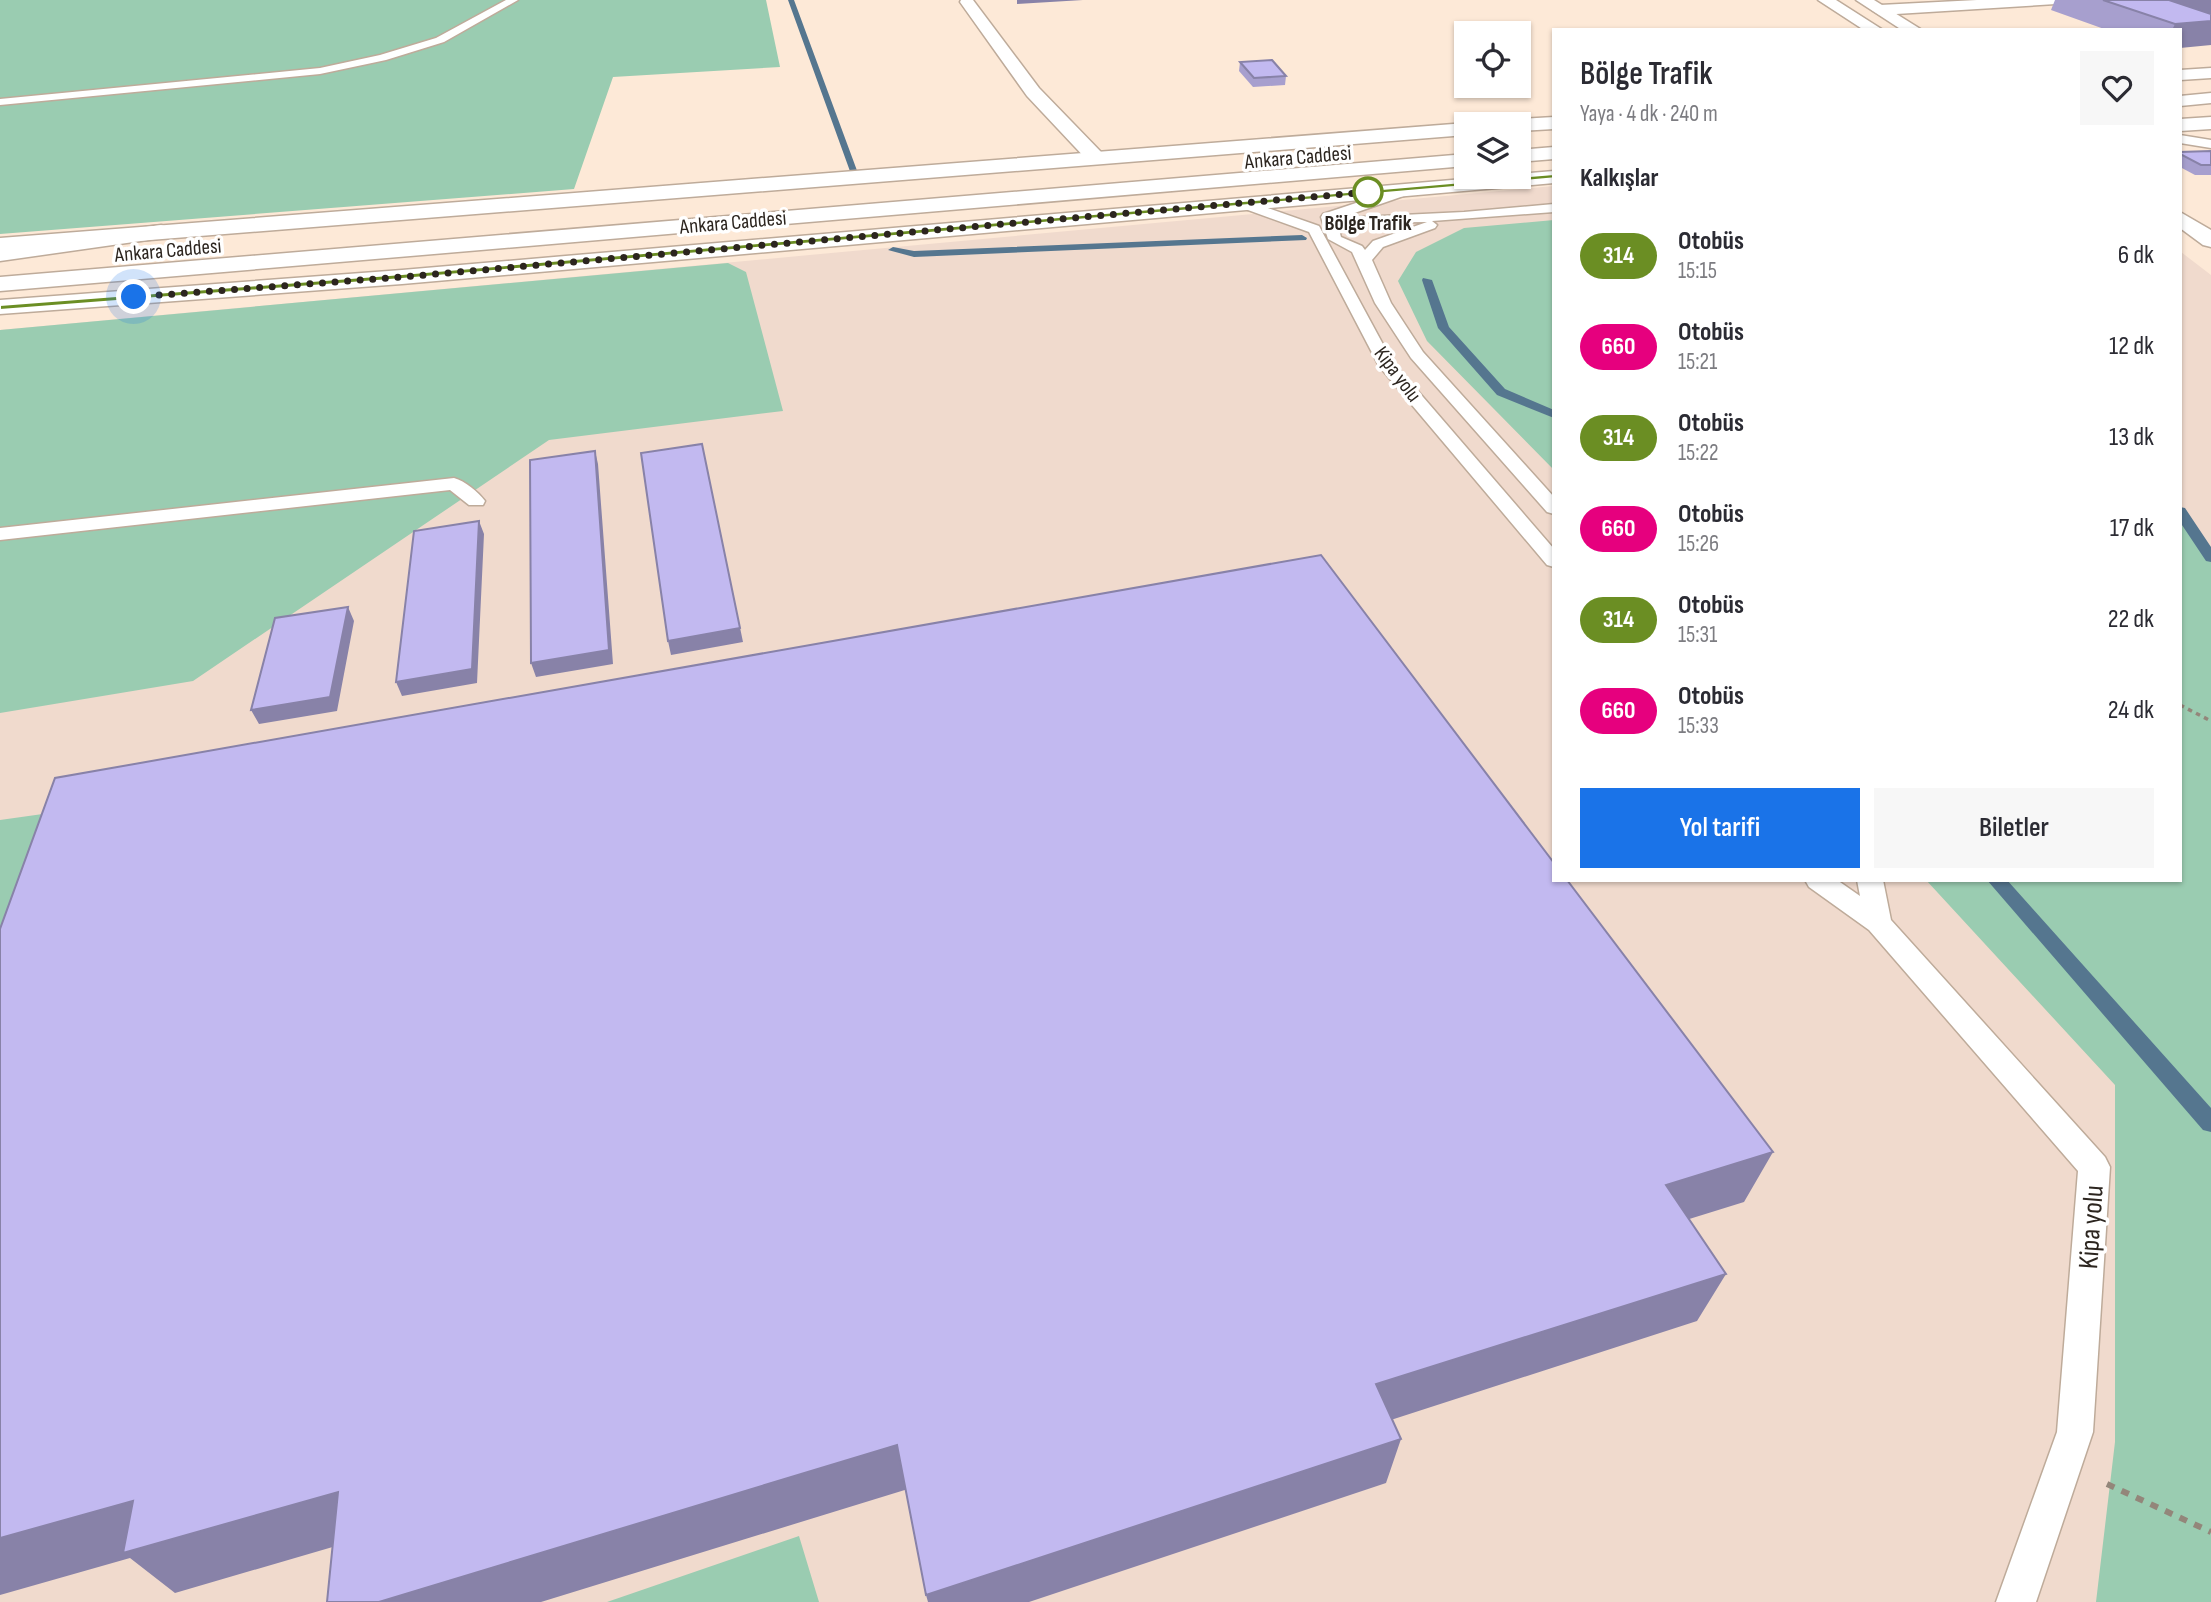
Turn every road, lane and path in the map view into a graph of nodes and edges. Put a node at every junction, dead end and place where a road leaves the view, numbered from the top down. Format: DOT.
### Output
graph roads {
  1 [pos="513,0"];
  2 [pos="1825,0"];
  3 [pos="1863,0"];
  4 [pos="2056,0"];
  5 [pos="967,2"];
  6 [pos="1968,2"];
  7 [pos="1880,10"];
  8 [pos="1872,28"];
  9 [pos="1911,28"];
  10 [pos="2211,73"];
  11 [pos="2182,75"];
  12 [pos="2211,84"];
  13 [pos="2182,86"];
  14 [pos="2211,98"];
  15 [pos="2182,101"];
  16 [pos="0,102"];
  17 [pos="2211,122"];
  18 [pos="1552,123"];
  19 [pos="1531,124"];
  20 [pos="2182,125"];
  21 [pos="1454,131"];
  22 [pos="1552,136"];
  23 [pos="1531,138"];
  24 [pos="2182,139"];
  25 [pos="1454,144"];
  26 [pos="2211,144"];
  27 [pos="1552,153"];
  28 [pos="1531,155"];
  29 [pos="1096,158"];
  30 [pos="1454,161"];
  31 [pos="1552,177"];
  32 [pos="1413,188"];
  33 [pos="1242,203"];
  34 [pos="1552,208"];
  35 [pos="1464,216"];
  36 [pos="2182,219"];
  37 [pos="1322,225"];
  38 [pos="161,232"];
  39 [pos="801,240"];
  40 [pos="2211,240"];
  41 [pos="0,245"];
  42 [pos="0,254"];
  43 [pos="1365,260"];
  44 [pos="0,264"];
  45 [pos="125,273"];
  46 [pos="0,284"];
  47 [pos="0,307"];
  48 [pos="476,501"];
  49 [pos="1552,507"];
  50 [pos="0,534"];
  51 [pos="1552,559"];
  52 [pos="2182,706"];
  53 [pos="2211,721"];
  54 [pos="1821,882"];
  55 [pos="1870,882"];
  56 [pos="1878,923"];
  57 [pos="2063,1463"];
  58 [pos="2211,1532"];
  59 [pos="2016,1602"];
  1 -- 16 [label="lane"];
  2 -- 8 [label="main road"];
  3 -- 7 [label="main road"];
  4 -- 6 [label="main road"];
  5 -- 29 [label="main road"];
  6 -- 7 [label="main road"];
  7 -- 9 [label="main road"];
  10 -- 11 [label="main road"];
  12 -- 13 [label="main road"];
  14 -- 15 [label="main road"];
  17 -- 20 [label="main road"];
  18 -- 19 [label="main road"];
  21 -- 29 [label="main road, Ankara Caddesi"];
  22 -- 23 [label="main road"];
  24 -- 26 [label="lane"];
  25 -- 44 [label="main road, Ankara Caddesi"];
  27 -- 28 [label="main road"];
  29 -- 38 [label="main road, Ankara Caddesi"];
  30 -- 45 [label="main road, Ankara Caddesi"];
  31 -- 32 [label="main road, Ankara Caddesi"];
  32 -- 33 [label="main road, Ankara Caddesi"];
  32 -- 37 [label="lane"];
  33 -- 37 [label="lane"];
  33 -- 39 [label="main road, Ankara Caddesi"];
  34 -- 35 [label="lane"];
  35 -- 37 [label="lane"];
  35 -- 43 [label="lane"];
  36 -- 40 [label="main road"];
  37 -- 43 [label="lane"];
  37 -- 51 [label="lane, Kipa yolu"];
  38 -- 41 [label="main road, Ankara Caddesi"];
  38 -- 42 [label="main road"];
  39 -- 45 [label="main road"];
  39 -- 47 [label="main road, Ankara Caddesi"];
  43 -- 49 [label="lane, Kipa yolu"];
  45 -- 46 [label="main road, Ankara Caddesi"];
  48 -- 50 [label="lane"];
  52 -- 53 [label="path"];
  54 -- 56 [label="lane, Kipa yolu"];
  55 -- 56 [label="lane"];
  56 -- 57 [label="lane, Kipa yolu"];
  57 -- 58 [label="path"];
  57 -- 59 [label="lane, Kipa yolu"];
}
